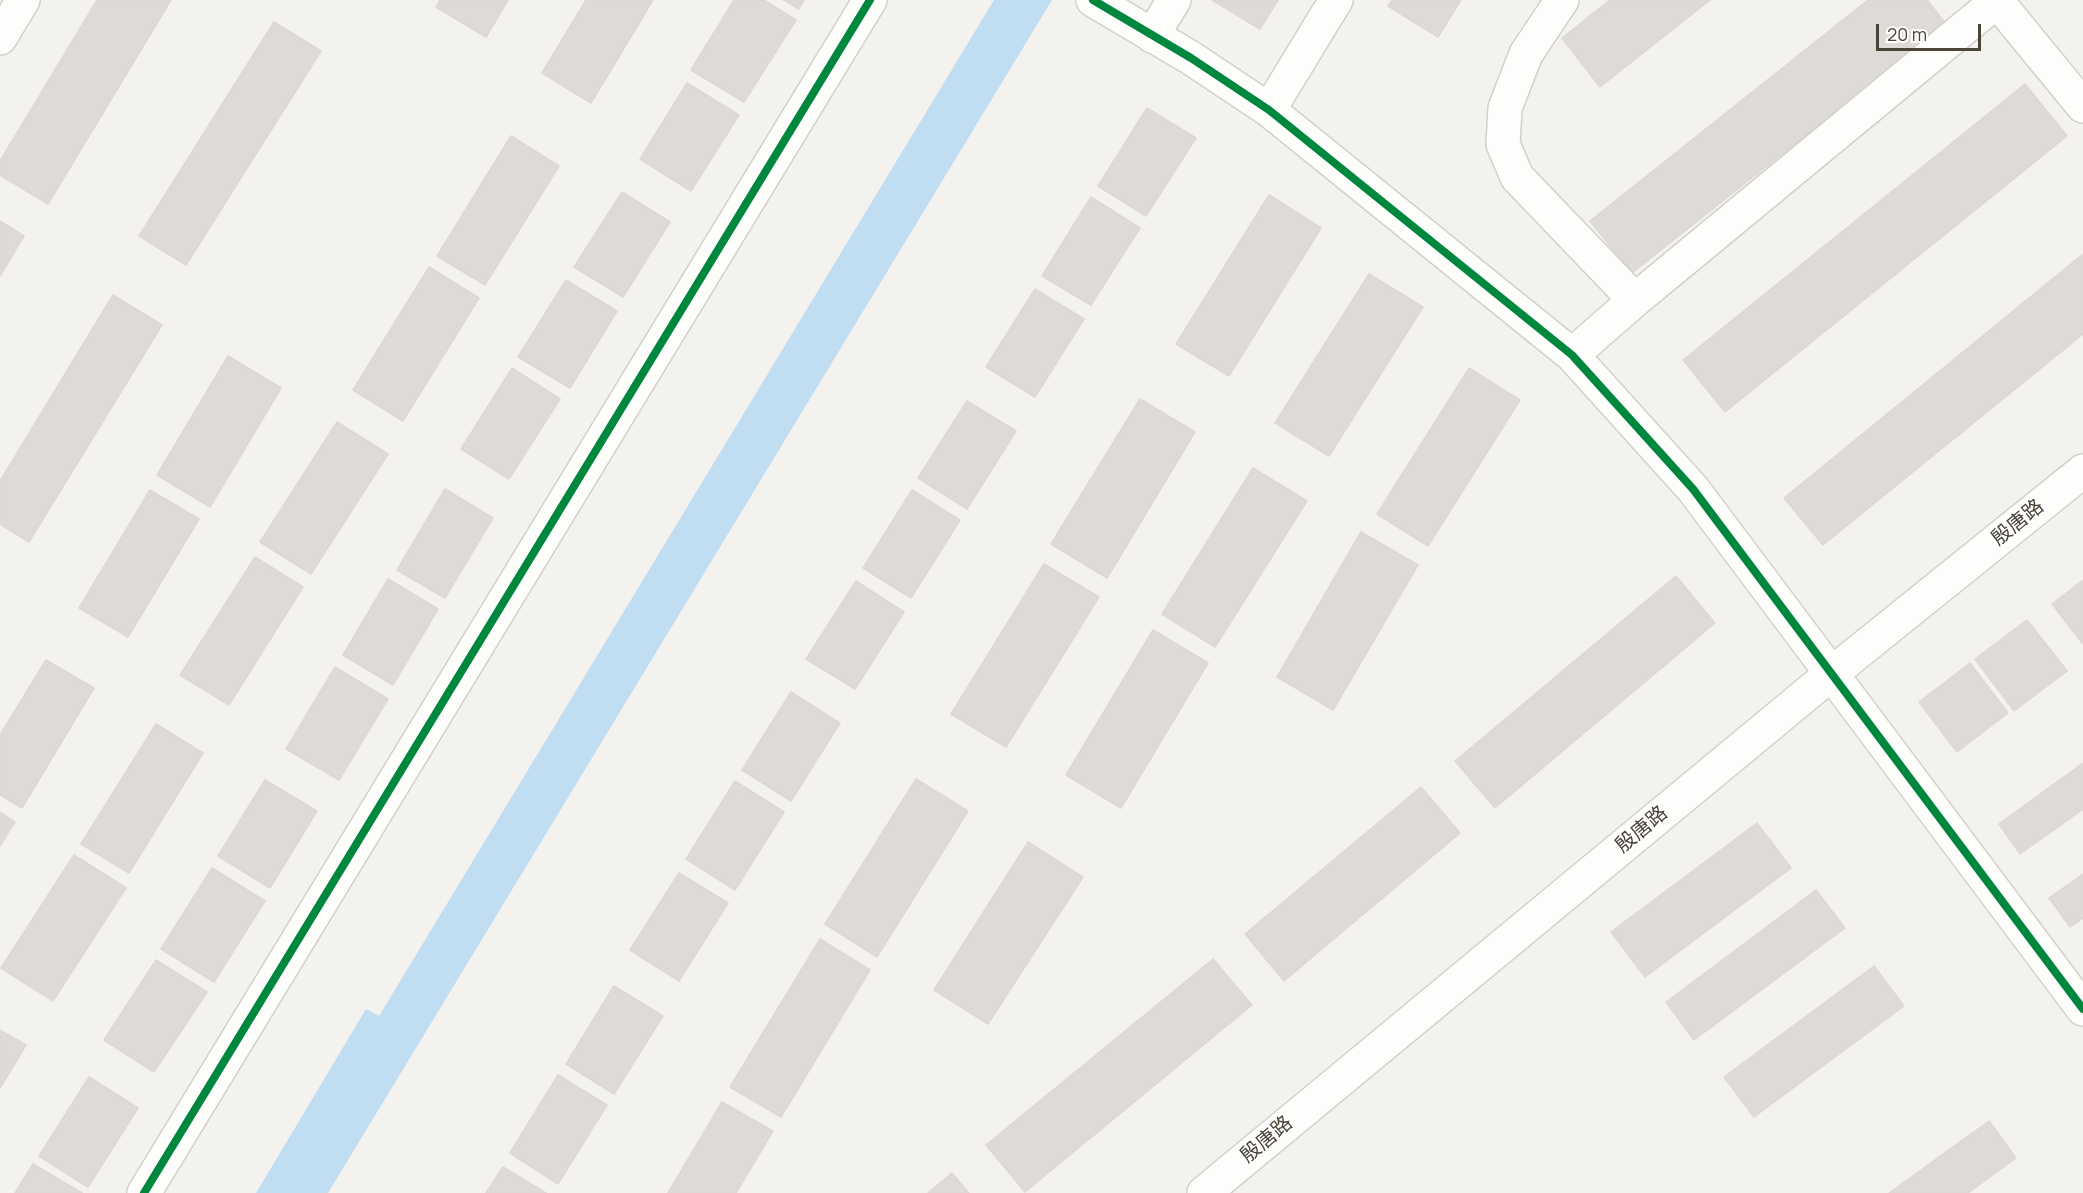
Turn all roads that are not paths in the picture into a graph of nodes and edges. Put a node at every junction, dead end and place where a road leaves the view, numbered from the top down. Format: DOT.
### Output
graph roads {
  1 [pos="23,0"];
  2 [pos="870,0"];
  3 [pos="1093,0"];
  4 [pos="1174,0"];
  5 [pos="1336,0"];
  6 [pos="1562,0"];
  7 [pos="1997,1"];
  8 [pos="1152,36"];
  9 [pos="0,38"];
  10 [pos="2083,106"];
  11 [pos="1269,110"];
  12 [pos="1635,300"];
  13 [pos="1572,355"];
  14 [pos="2083,471"];
  15 [pos="1831,674"];
  16 [pos="2083,1009"];
  17 [pos="144,1193"];
  18 [pos="1203,1193"];
  1 -- 9 [label="street"];
  2 -- 17 [label="street"];
  3 -- 8 [label="street"];
  4 -- 8 [label="street"];
  5 -- 11 [label="street"];
  6 -- 12 [label="street"];
  7 -- 10 [label="street"];
  7 -- 12 [label="street"];
  8 -- 11 [label="street"];
  11 -- 13 [label="street"];
  12 -- 13 [label="street"];
  13 -- 15 [label="street"];
  14 -- 15 [label="street, 殷唐路"];
  15 -- 16 [label="street"];
  15 -- 18 [label="street, 殷唐路"];
}
